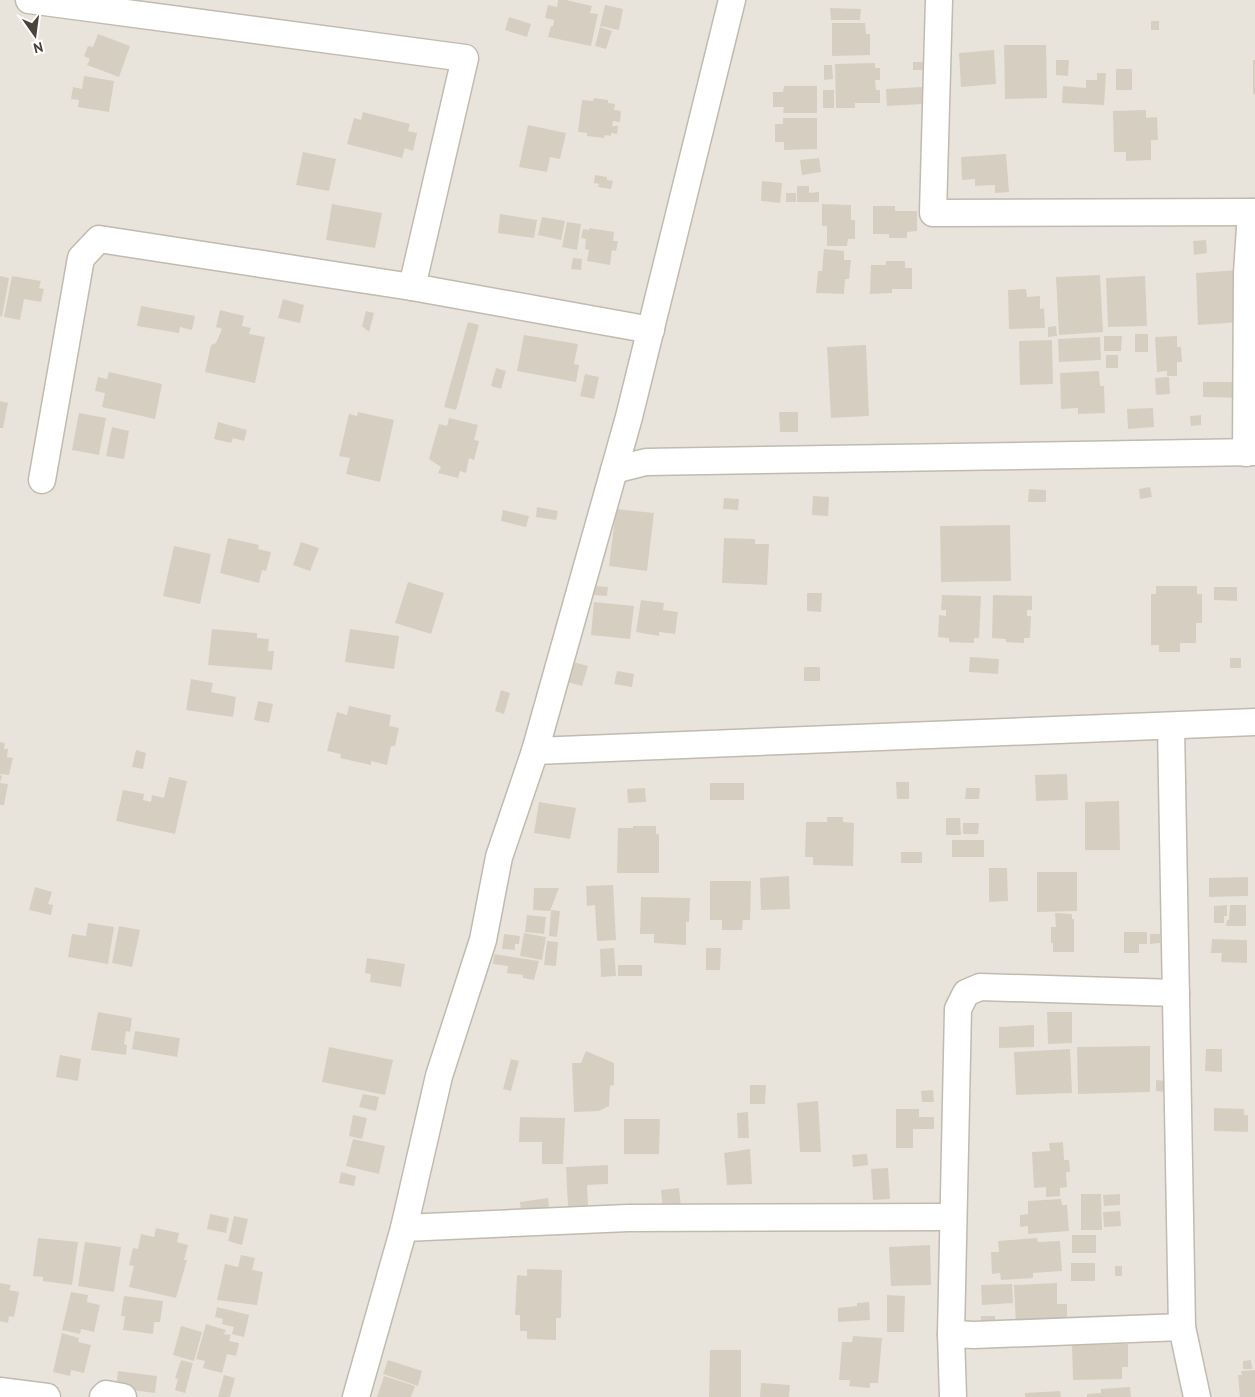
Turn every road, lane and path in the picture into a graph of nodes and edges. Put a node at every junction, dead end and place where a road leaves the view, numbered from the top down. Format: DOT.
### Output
graph roads {
  1 [pos="29,0"];
  2 [pos="732,0"];
  3 [pos="939,0"];
  4 [pos="1253,212"];
  5 [pos="412,287"];
  6 [pos="650,330"];
  7 [pos="1251,453"];
  8 [pos="614,470"];
  9 [pos="42,480"];
  10 [pos="1255,722"];
  11 [pos="1172,726"];
  12 [pos="535,751"];
  13 [pos="1176,993"];
  14 [pos="952,1217"];
  15 [pos="404,1228"];
  16 [pos="1182,1327"];
  17 [pos="951,1334"];
  18 [pos="0,1391"];
  19 [pos="47,1397"];
  20 [pos="103,1397"];
  21 [pos="123,1397"];
  22 [pos="356,1397"];
  23 [pos="953,1397"];
  24 [pos="1197,1397"];
  1 -- 5 [label="street"];
  2 -- 6 [label="street"];
  3 -- 4 [label="street"];
  4 -- 7 [label="street"];
  5 -- 6 [label="street"];
  5 -- 9 [label="street"];
  6 -- 8 [label="street"];
  7 -- 8 [label="street"];
  8 -- 12 [label="street"];
  10 -- 11 [label="street"];
  11 -- 12 [label="street"];
  11 -- 13 [label="street"];
  12 -- 15 [label="street"];
  13 -- 14 [label="street"];
  13 -- 16 [label="street"];
  14 -- 15 [label="street"];
  14 -- 17 [label="street"];
  15 -- 22 [label="street"];
  16 -- 17 [label="street"];
  16 -- 24 [label="street"];
  17 -- 23 [label="street"];
  18 -- 19 [label="street"];
  20 -- 21 [label="street"];
}
